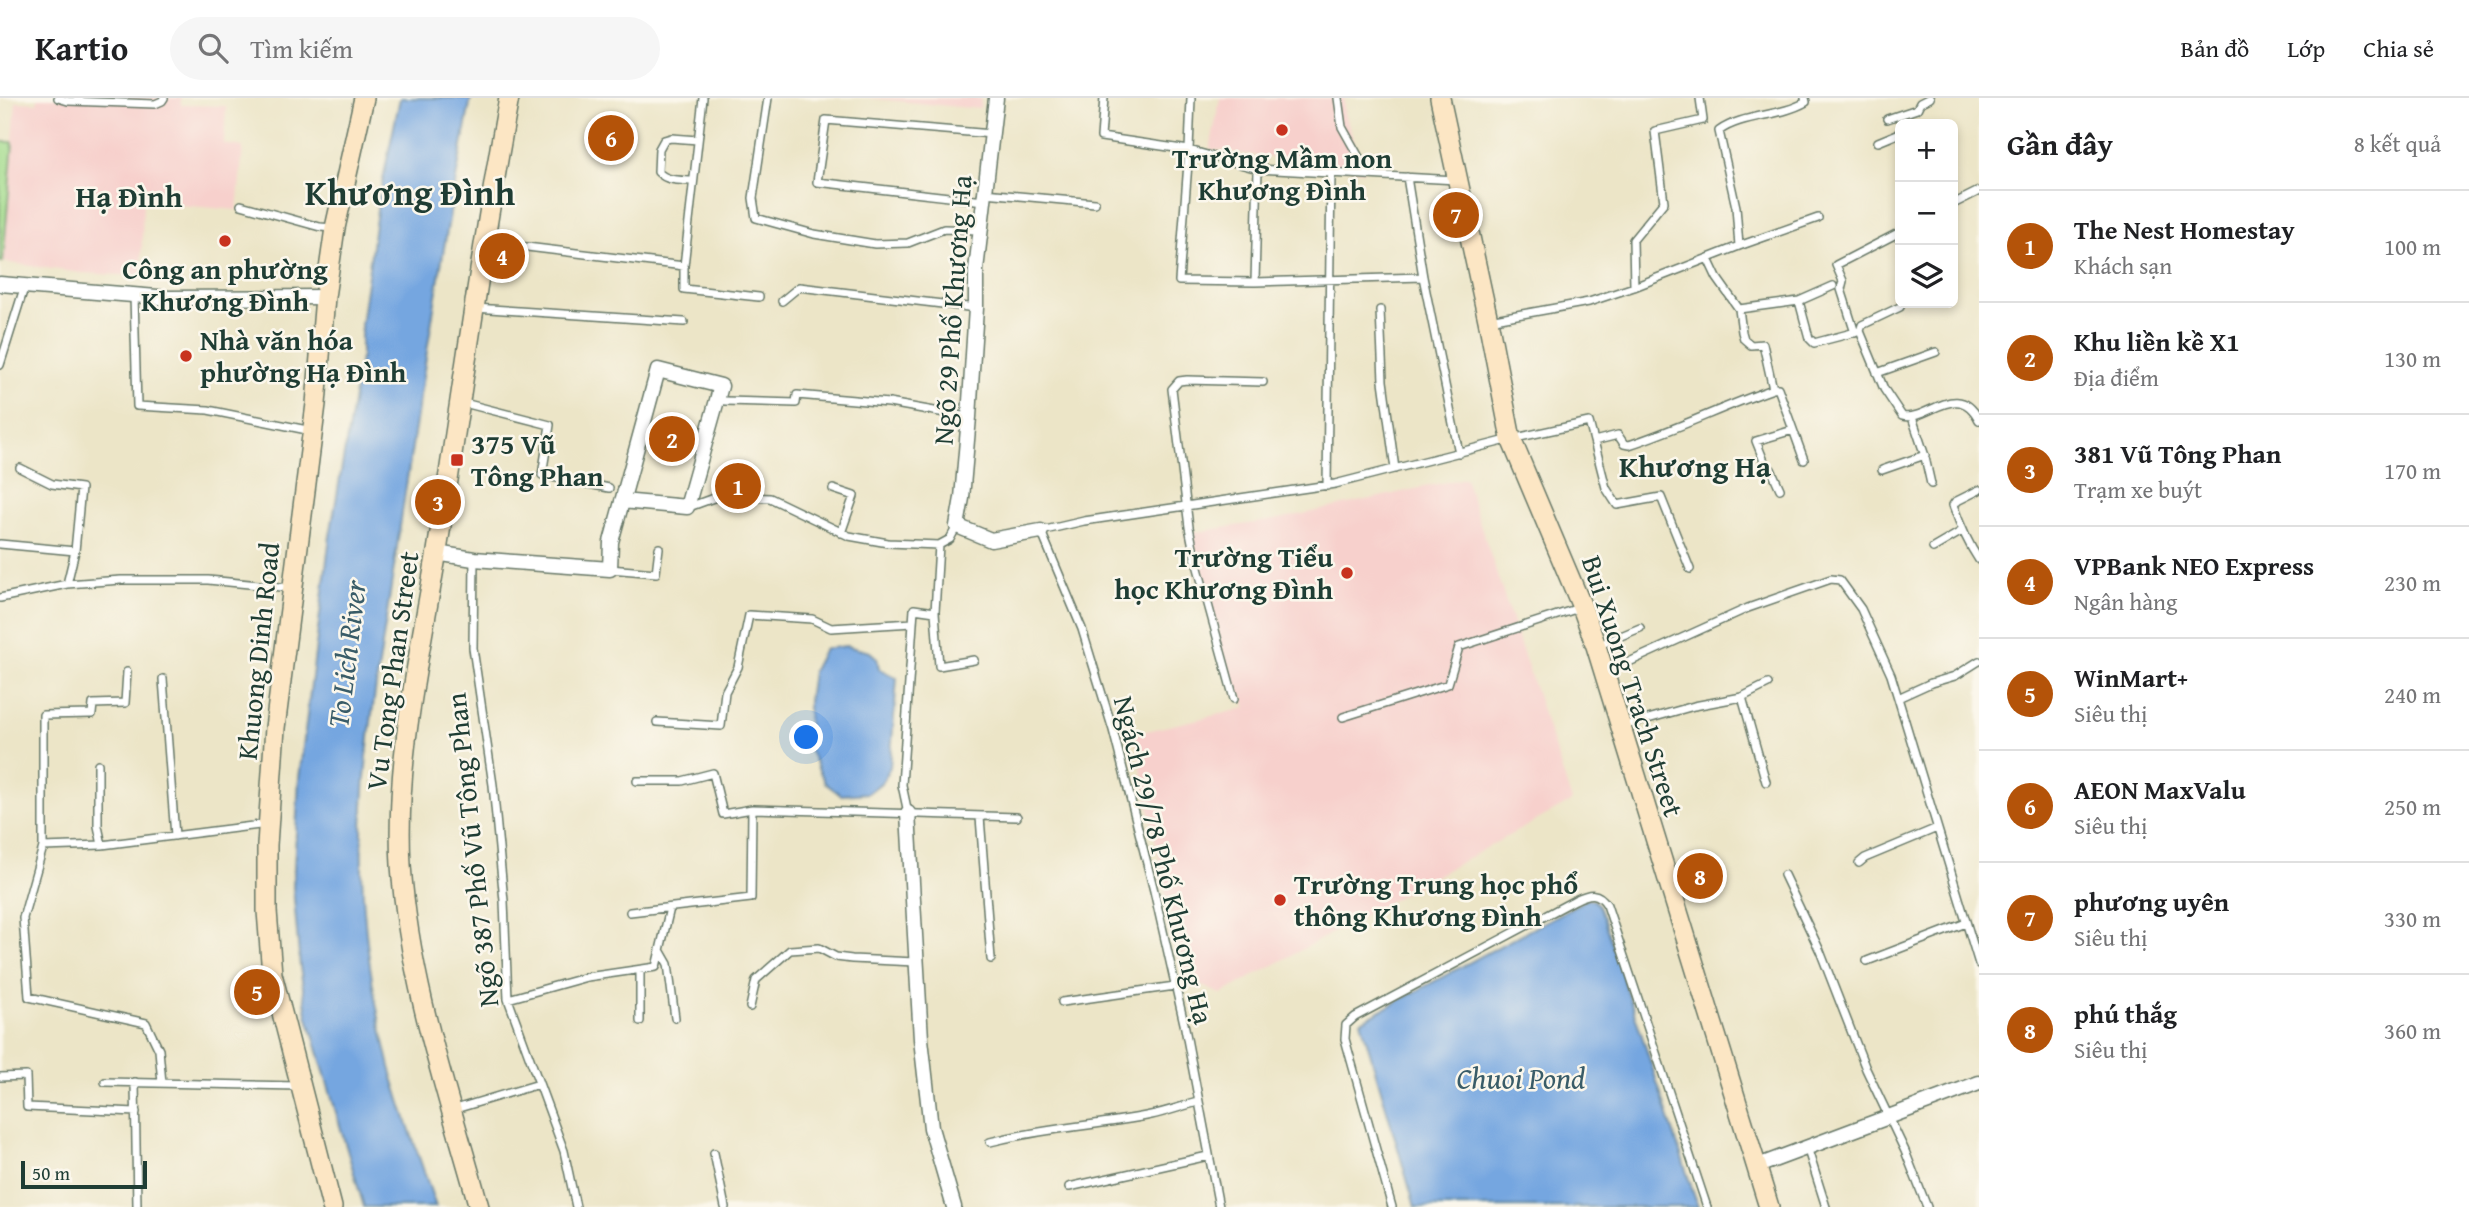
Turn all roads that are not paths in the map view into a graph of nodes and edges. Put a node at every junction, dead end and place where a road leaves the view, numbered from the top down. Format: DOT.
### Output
graph roads {
  1 [pos="58,98"];
  2 [pos="164,98"];
  3 [pos="364,98"];
  4 [pos="509,98"];
  5 [pos="703,98"];
  6 [pos="768,98"];
  7 [pos="996,98"];
  8 [pos="1104,98"];
  9 [pos="1191,98"];
  10 [pos="1338,98"];
  11 [pos="1440,98"];
  12 [pos="1700,98"];
  13 [pos="1805,98"];
  14 [pos="1930,98"];
  15 [pos="1900,115"];
  16 [pos="1887,119"];
  17 [pos="1901,119"];
  18 [pos="992,134"];
  19 [pos="1895,135"];
  20 [pos="698,140"];
  21 [pos="1878,142"];
  22 [pos="1189,150"];
  23 [pos="1258,169"];
  24 [pos="1331,172"];
  25 [pos="1369,175"];
  26 [pos="1407,177"];
  27 [pos="1457,180"];
  28 [pos="693,181"];
  29 [pos="1979,191"];
  30 [pos="985,197"];
  31 [pos="1958,202"];
  32 [pos="1095,203"];
  33 [pos="241,205"];
  34 [pos="1818,218"];
  35 [pos="335,228"];
  36 [pos="981,230"];
  37 [pos="1895,235"];
  38 [pos="484,242"];
  39 [pos="1739,246"];
  40 [pos="1708,259"];
  41 [pos="684,266"];
  42 [pos="1423,277"];
  43 [pos="1329,279"];
  44 [pos="1255,282"];
  45 [pos="0,284"];
  46 [pos="25,284"];
  47 [pos="1833,286"];
  48 [pos="1634,287"];
  49 [pos="134,296"];
  50 [pos="326,297"];
  51 [pos="759,297"];
  52 [pos="782,301"];
  53 [pos="1799,301"];
  54 [pos="474,308"];
  55 [pos="976,308"];
  56 [pos="1898,308"];
  57 [pos="1739,309"];
  58 [pos="1380,310"];
  59 [pos="1488,320"];
  60 [pos="684,321"];
  61 [pos="1857,332"];
  62 [pos="1936,352"];
  63 [pos="0,365"];
  64 [pos="1877,373"];
  65 [pos="1263,382"];
  66 [pos="1773,389"];
  67 [pos="725,401"];
  68 [pos="460,402"];
  69 [pos="969,417"];
  70 [pos="1912,417"];
  71 [pos="1979,417"];
  72 [pos="1793,430"];
  73 [pos="313,431"];
  74 [pos="1511,439"];
  75 [pos="1594,441"];
  76 [pos="1459,453"];
  77 [pos="1924,455"];
  78 [pos="1804,460"];
  79 [pos="20,468"];
  80 [pos="1395,469"];
  81 [pos="1882,470"];
  82 [pos="1931,484"];
  83 [pos="1327,486"];
  84 [pos="609,488"];
  85 [pos="833,489"];
  86 [pos="1780,489"];
  87 [pos="1978,492"];
  88 [pos="622,501"];
  89 [pos="1187,504"];
  90 [pos="687,507"];
  91 [pos="957,526"];
  92 [pos="1041,531"];
  93 [pos="1962,531"];
  94 [pos="841,533"];
  95 [pos="0,544"];
  96 [pos="939,545"];
  97 [pos="659,548"];
  98 [pos="1933,548"];
  99 [pos="75,551"];
  100 [pos="436,553"];
  101 [pos="474,558"];
  102 [pos="1979,561"];
  103 [pos="610,569"];
  104 [pos="1690,569"];
  105 [pos="67,584"];
  106 [pos="292,588"];
  107 [pos="0,598"];
  108 [pos="1582,607"];
  109 [pos="935,612"];
  110 [pos="914,623"];
  111 [pos="1640,628"];
  112 [pos="1596,646"];
  113 [pos="974,660"];
  114 [pos="1979,661"];
  115 [pos="127,672"];
  116 [pos="1603,674"];
  117 [pos="163,680"];
  118 [pos="1768,684"];
  119 [pos="1742,696"];
  120 [pos="1898,698"];
  121 [pos="1234,699"];
  122 [pos="1343,718"];
  123 [pos="657,722"];
  124 [pos="1619,727"];
  125 [pos="99,764"];
  126 [pos="638,781"];
  127 [pos="1766,782"];
  128 [pos="752,809"];
  129 [pos="908,813"];
  130 [pos="980,817"];
  131 [pos="1017,817"];
  132 [pos="269,824"];
  133 [pos="1937,828"];
  134 [pos="175,836"];
  135 [pos="102,845"];
  136 [pos="43,847"];
  137 [pos="1859,863"];
  138 [pos="1784,875"];
  139 [pos="670,908"];
  140 [pos="630,912"];
  141 [pos="1966,923"];
  142 [pos="660,950"];
  143 [pos="991,960"];
  144 [pos="1867,961"];
  145 [pos="915,962"];
  146 [pos="1979,964"];
  147 [pos="640,970"];
  148 [pos="1175,986"];
  149 [pos="508,999"];
  150 [pos="1062,1003"];
  151 [pos="750,1007"];
  152 [pos="675,1018"];
  153 [pos="640,1021"];
  154 [pos="0,1077"];
  155 [pos="104,1082"];
  156 [pos="135,1082"];
  157 [pos="162,1083"];
  158 [pos="1979,1083"];
  159 [pos="539,1084"];
  160 [pos="300,1086"];
  161 [pos="1198,1102"];
  162 [pos="451,1110"];
  163 [pos="136,1112"];
  164 [pos="1889,1115"];
  165 [pos="990,1142"];
  166 [pos="1807,1147"];
  167 [pos="714,1153"];
  168 [pos="1208,1156"];
  169 [pos="1755,1167"];
  170 [pos="1069,1187"];
  171 [pos="137,1207"];
  172 [pos="332,1207"];
  173 [pos="479,1207"];
  174 [pos="576,1207"];
  175 [pos="725,1207"];
  176 [pos="954,1207"];
  177 [pos="1219,1207"];
  178 [pos="1391,1207"];
  179 [pos="1707,1207"];
  180 [pos="1769,1207"];
  181 [pos="1826,1207"];
  182 [pos="1927,1207"];
  1 -- 2 [label="lane"];
  3 -- 35 [label="main road, Khuong Dinh Road"];
  4 -- 38 [label="main road, Vu Tong Phan Street"];
  5 -- 20 [label="lane"];
  6 -- 36 [label="lane"];
  7 -- 18 [label="street, Ngõ 29 Phố Khương Hạ"];
  8 -- 22 [label="lane"];
  9 -- 22 [label="lane"];
  10 -- 25 [label="lane"];
  11 -- 27 [label="main road, Bui Xuong Trach Street"];
  12 -- 48 [label="lane"];
  13 -- 39 [label="lane"];
  14 -- 15 [label="lane"];
  15 -- 16 [label="lane"];
  15 -- 17 [label="lane"];
  18 -- 30 [label="street, Ngõ 29 Phố Khương Hạ"];
  18 -- 30 [label="lane"];
  19 -- 21 [label="lane"];
  20 -- 28 [label="lane"];
  20 -- 28 [label="lane"];
  22 -- 23 [label="lane"];
  22 -- 44 [label="lane"];
  23 -- 24 [label="lane"];
  23 -- 44 [label="lane"];
  24 -- 25 [label="lane"];
  24 -- 43 [label="lane"];
  25 -- 26 [label="lane"];
  26 -- 27 [label="lane"];
  26 -- 42 [label="lane"];
  27 -- 59 [label="main road, Bui Xuong Trach Street"];
  28 -- 41 [label="lane"];
  29 -- 31 [label="lane"];
  30 -- 32 [label="lane"];
  30 -- 36 [label="street, Ngõ 29 Phố Khương Hạ"];
  33 -- 35 [label="lane"];
  34 -- 39 [label="lane"];
  35 -- 50 [label="main road, Khuong Dinh Road"];
  36 -- 55 [label="street, Ngõ 29 Phố Khương Hạ"];
  37 -- 61 [label="lane"];
  38 -- 41 [label="lane"];
  38 -- 54 [label="main road, Vu Tong Phan Street"];
  39 -- 40 [label="lane"];
  40 -- 48 [label="lane"];
  40 -- 57 [label="lane"];
  41 -- 51 [label="lane"];
  42 -- 43 [label="lane"];
  42 -- 76 [label="lane"];
  43 -- 44 [label="lane"];
  43 -- 83 [label="lane"];
  45 -- 46 [label="street"];
  46 -- 49 [label="street"];
  46 -- 63 [label="lane"];
  47 -- 53 [label="lane"];
  48 -- 59 [label="lane"];
  49 -- 50 [label="street"];
  49 -- 73 [label="lane"];
  50 -- 73 [label="main road, Khuong Dinh Road"];
  52 -- 55 [label="lane"];
  53 -- 57 [label="lane"];
  53 -- 61 [label="lane"];
  54 -- 60 [label="lane"];
  54 -- 68 [label="main road, Vu Tong Phan Street"];
  55 -- 69 [label="street, Ngõ 29 Phố Khương Hạ"];
  56 -- 61 [label="lane"];
  57 -- 66 [label="lane"];
  58 -- 80 [label="lane"];
  59 -- 74 [label="main road, Bui Xuong Trach Street"];
  61 -- 64 [label="lane"];
  62 -- 64 [label="lane"];
  64 -- 70 [label="lane"];
  65 -- 89 [label="lane"];
  66 -- 72 [label="lane"];
  66 -- 75 [label="lane"];
  67 -- 69 [label="lane"];
  68 -- 84 [label="lane"];
  68 -- 100 [label="main road, Vu Tong Phan Street"];
  69 -- 91 [label="street, Ngõ 29 Phố Khương Hạ"];
  70 -- 71 [label="lane"];
  70 -- 77 [label="lane"];
  72 -- 78 [label="lane"];
  72 -- 86 [label="lane"];
  73 -- 106 [label="main road, Khuong Dinh Road"];
  74 -- 75 [label="lane"];
  74 -- 76 [label="lane"];
  74 -- 108 [label="main road, Bui Xuong Trach Street"];
  75 -- 104 [label="lane"];
  76 -- 80 [label="lane"];
  77 -- 81 [label="lane"];
  77 -- 82 [label="lane"];
  79 -- 99 [label="lane"];
  80 -- 83 [label="lane"];
  83 -- 89 [label="lane"];
  85 -- 94 [label="lane"];
  87 -- 93 [label="lane"];
  88 -- 90 [label="street"];
  88 -- 90 [label="street"];
  88 -- 103 [label="street"];
  89 -- 92 [label="lane"];
  89 -- 121 [label="lane"];
  90 -- 94 [label="lane"];
  91 -- 92 [label="street"];
  91 -- 96 [label="lane"];
  92 -- 148 [label="lane, Ngách 29/78 Phố Khương Hạ"];
  93 -- 98 [label="lane"];
  93 -- 102 [label="lane"];
  94 -- 96 [label="lane"];
  95 -- 99 [label="lane"];
  96 -- 109 [label="lane"];
  97 -- 103 [label="lane"];
  99 -- 105 [label="lane"];
  100 -- 101 [label="street"];
  100 -- 162 [label="main road, Vu Tong Phan Street"];
  101 -- 103 [label="street"];
  101 -- 149 [label="lane, Ngõ 387 Phố Vũ Tông Phan"];
  105 -- 106 [label="lane"];
  105 -- 107 [label="lane"];
  106 -- 132 [label="main road, Khuong Dinh Road"];
  108 -- 112 [label="main road, Bui Xuong Trach Street"];
  108 -- 122 [label="lane"];
  109 -- 110 [label="lane"];
  109 -- 113 [label="lane"];
  110 -- 123 [label="lane"];
  110 -- 129 [label="lane"];
  111 -- 112 [label="lane"];
  112 -- 116 [label="main road, Bui Xuong Trach Street"];
  114 -- 120 [label="lane"];
  115 -- 136 [label="lane"];
  116 -- 120 [label="lane"];
  116 -- 124 [label="main road, Bui Xuong Trach Street"];
  117 -- 134 [label="lane"];
  118 -- 119 [label="lane"];
  119 -- 124 [label="lane"];
  119 -- 127 [label="lane"];
  120 -- 133 [label="lane"];
  124 -- 169 [label="main road, Bui Xuong Trach Street"];
  125 -- 135 [label="lane"];
  126 -- 128 [label="lane"];
  128 -- 129 [label="lane"];
  128 -- 139 [label="lane"];
  129 -- 130 [label="lane"];
  129 -- 145 [label="street"];
  130 -- 131 [label="lane"];
  130 -- 143 [label="lane"];
  132 -- 134 [label="lane"];
  132 -- 160 [label="main road, Khuong Dinh Road"];
  133 -- 137 [label="lane"];
  133 -- 141 [label="lane"];
  134 -- 135 [label="lane"];
  135 -- 136 [label="lane"];
  136 -- 157 [label="lane"];
  138 -- 164 [label="lane"];
  139 -- 140 [label="lane"];
  139 -- 142 [label="lane"];
  141 -- 144 [label="lane"];
  141 -- 146 [label="lane"];
  142 -- 147 [label="lane"];
  142 -- 152 [label="lane"];
  145 -- 151 [label="lane"];
  145 -- 176 [label="street"];
  147 -- 149 [label="lane"];
  147 -- 153 [label="lane"];
  148 -- 150 [label="lane"];
  148 -- 161 [label="lane, Ngách 29/78 Phố Khương Hạ"];
  149 -- 159 [label="lane, Ngõ 387 Phố Vũ Tông Phan"];
  154 -- 163 [label="lane"];
  155 -- 156 [label="lane"];
  156 -- 157 [label="lane"];
  156 -- 163 [label="lane"];
  157 -- 160 [label="lane"];
  158 -- 164 [label="street"];
  159 -- 162 [label="lane"];
  159 -- 174 [label="lane, Ngõ 387 Phố Vũ Tông Phan"];
  160 -- 172 [label="main road, Khuong Dinh Road"];
  161 -- 165 [label="lane"];
  161 -- 168 [label="lane, Ngách 29/78 Phố Khương Hạ"];
  162 -- 173 [label="main road, Vu Tong Phan Street"];
  163 -- 171 [label="lane"];
  164 -- 166 [label="street"];
  164 -- 182 [label="lane"];
  166 -- 169 [label="street"];
  166 -- 181 [label="lane"];
  167 -- 175 [label="lane"];
  168 -- 170 [label="lane"];
  168 -- 177 [label="lane, Ngách 29/78 Phố Khương Hạ"];
  169 -- 180 [label="main road, Bui Xuong Trach Street"];
  178 -- 179 [label="lane"];
}
